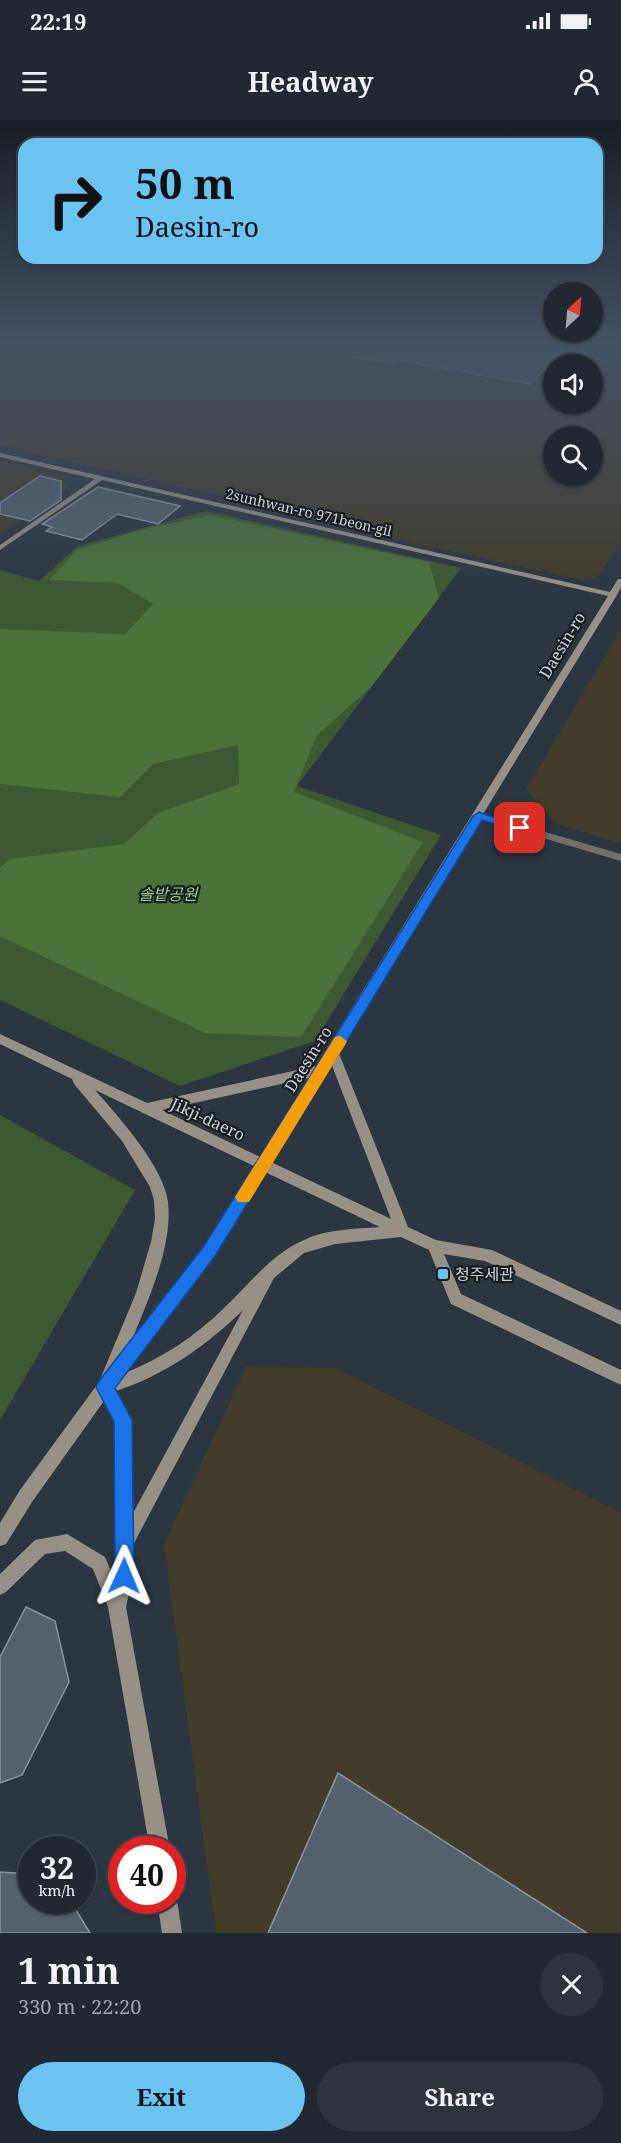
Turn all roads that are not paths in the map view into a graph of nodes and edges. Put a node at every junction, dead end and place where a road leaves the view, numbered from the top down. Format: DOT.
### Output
graph roads {
  1 [pos="0,455"];
  2 [pos="101,478"];
  3 [pos="0,548"];
  4 [pos="621,581"];
  5 [pos="617,596"];
  6 [pos="479,816"];
  7 [pos="621,858"];
  8 [pos="0,1039"];
  9 [pos="333,1053"];
  10 [pos="322,1070"];
  11 [pos="72,1074"];
  12 [pos="146,1109"];
  13 [pos="263,1165"];
  14 [pos="403,1231"];
  15 [pos="434,1246"];
  16 [pos="273,1269"];
  17 [pos="621,1318"];
  18 [pos="621,1378"];
  19 [pos="105,1387"];
  20 [pos="0,1538"];
  21 [pos="125,1545"];
  22 [pos="0,1586"];
  23 [pos="117,1607"];
  24 [pos="158,1836"];
  25 [pos="169,1914"];
  26 [pos="171,1933"];
  1 -- 2 [label="street, 2sunhwan-ro 971beon-gil"];
  2 -- 3 [label="street"];
  2 -- 5 [label="street, 2sunhwan-ro 971beon-gil"];
  4 -- 5 [label="street, Daesin-ro"];
  5 -- 6 [label="street, Daesin-ro"];
  6 -- 7 [label="street"];
  6 -- 9 [label="street, Daesin-ro"];
  8 -- 11 [label="street, Jikji-daero"];
  9 -- 10 [label="street, Daesin-ro"];
  9 -- 14 [label="street"];
  10 -- 12 [label="street"];
  10 -- 13 [label="street, Daesin-ro"];
  11 -- 12 [label="street, Jikji-daero"];
  11 -- 19 [label="street"];
  12 -- 13 [label="street, Jikji-daero"];
  13 -- 14 [label="street, Jikji-daero"];
  13 -- 19 [label="street, Daesin-ro"];
  14 -- 15 [label="street, Jikji-daero"];
  14 -- 16 [label="street"];
  15 -- 17 [label="street, Jikji-daero"];
  15 -- 18 [label="street"];
  16 -- 19 [label="street"];
  16 -- 21 [label="street"];
  19 -- 20 [label="street, Daesin-ro"];
  19 -- 21 [label="street"];
  21 -- 23 [label="street"];
  22 -- 23 [label="street"];
  23 -- 24 [label="street"];
  25 -- 26 [label="street"];
}
